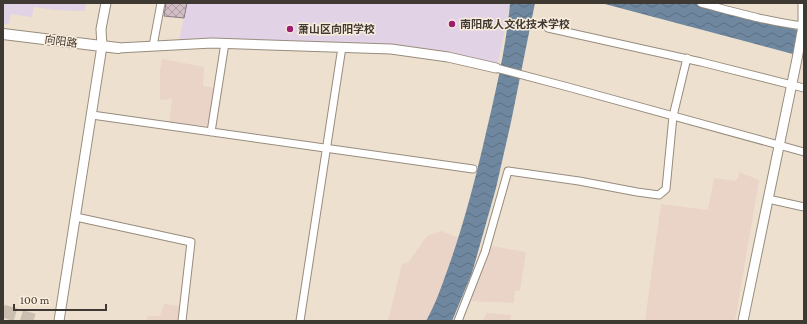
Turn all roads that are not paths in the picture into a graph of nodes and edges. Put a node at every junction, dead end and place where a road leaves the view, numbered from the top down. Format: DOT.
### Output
graph roads {
  1 [pos="106,3"];
  2 [pos="161,3"];
  3 [pos="701,3"];
  4 [pos="803,3"];
  5 [pos="803,27"];
  6 [pos="548,28"];
  7 [pos="3,34"];
  8 [pos="225,43"];
  9 [pos="102,46"];
  10 [pos="153,46"];
  11 [pos="342,47"];
  12 [pos="118,48"];
  13 [pos="687,58"];
  14 [pos="496,68"];
  15 [pos="792,84"];
  16 [pos="804,88"];
  17 [pos="92,115"];
  18 [pos="673,116"];
  19 [pos="211,132"];
  20 [pos="779,144"];
  21 [pos="327,148"];
  22 [pos="804,152"];
  23 [pos="473,168"];
  24 [pos="768,199"];
  25 [pos="804,207"];
  26 [pos="76,217"];
  27 [pos="59,321"];
  28 [pos="182,321"];
  29 [pos="300,321"];
  30 [pos="458,321"];
  31 [pos="743,321"];
  1 -- 9 [label="street"];
  2 -- 10 [label="street"];
  3 -- 5 [label="street"];
  4 -- 5 [label="street"];
  5 -- 15 [label="street"];
  6 -- 13 [label="street"];
  7 -- 9 [label="main road, 向阳路"];
  8 -- 10 [label="street"];
  8 -- 11 [label="street"];
  8 -- 19 [label="street"];
  9 -- 12 [label="main road, 向阳路"];
  9 -- 17 [label="street"];
  10 -- 12 [label="street"];
  11 -- 14 [label="street"];
  11 -- 21 [label="street"];
  13 -- 15 [label="street"];
  13 -- 18 [label="street"];
  14 -- 18 [label="street"];
  15 -- 16 [label="street"];
  15 -- 20 [label="street"];
  17 -- 19 [label="street"];
  17 -- 26 [label="street"];
  18 -- 20 [label="street"];
  18 -- 30 [label="street"];
  19 -- 21 [label="street"];
  20 -- 22 [label="street"];
  20 -- 24 [label="street"];
  21 -- 23 [label="street"];
  21 -- 29 [label="street"];
  24 -- 25 [label="street"];
  24 -- 31 [label="street"];
  26 -- 27 [label="street"];
  26 -- 28 [label="street"];
}
